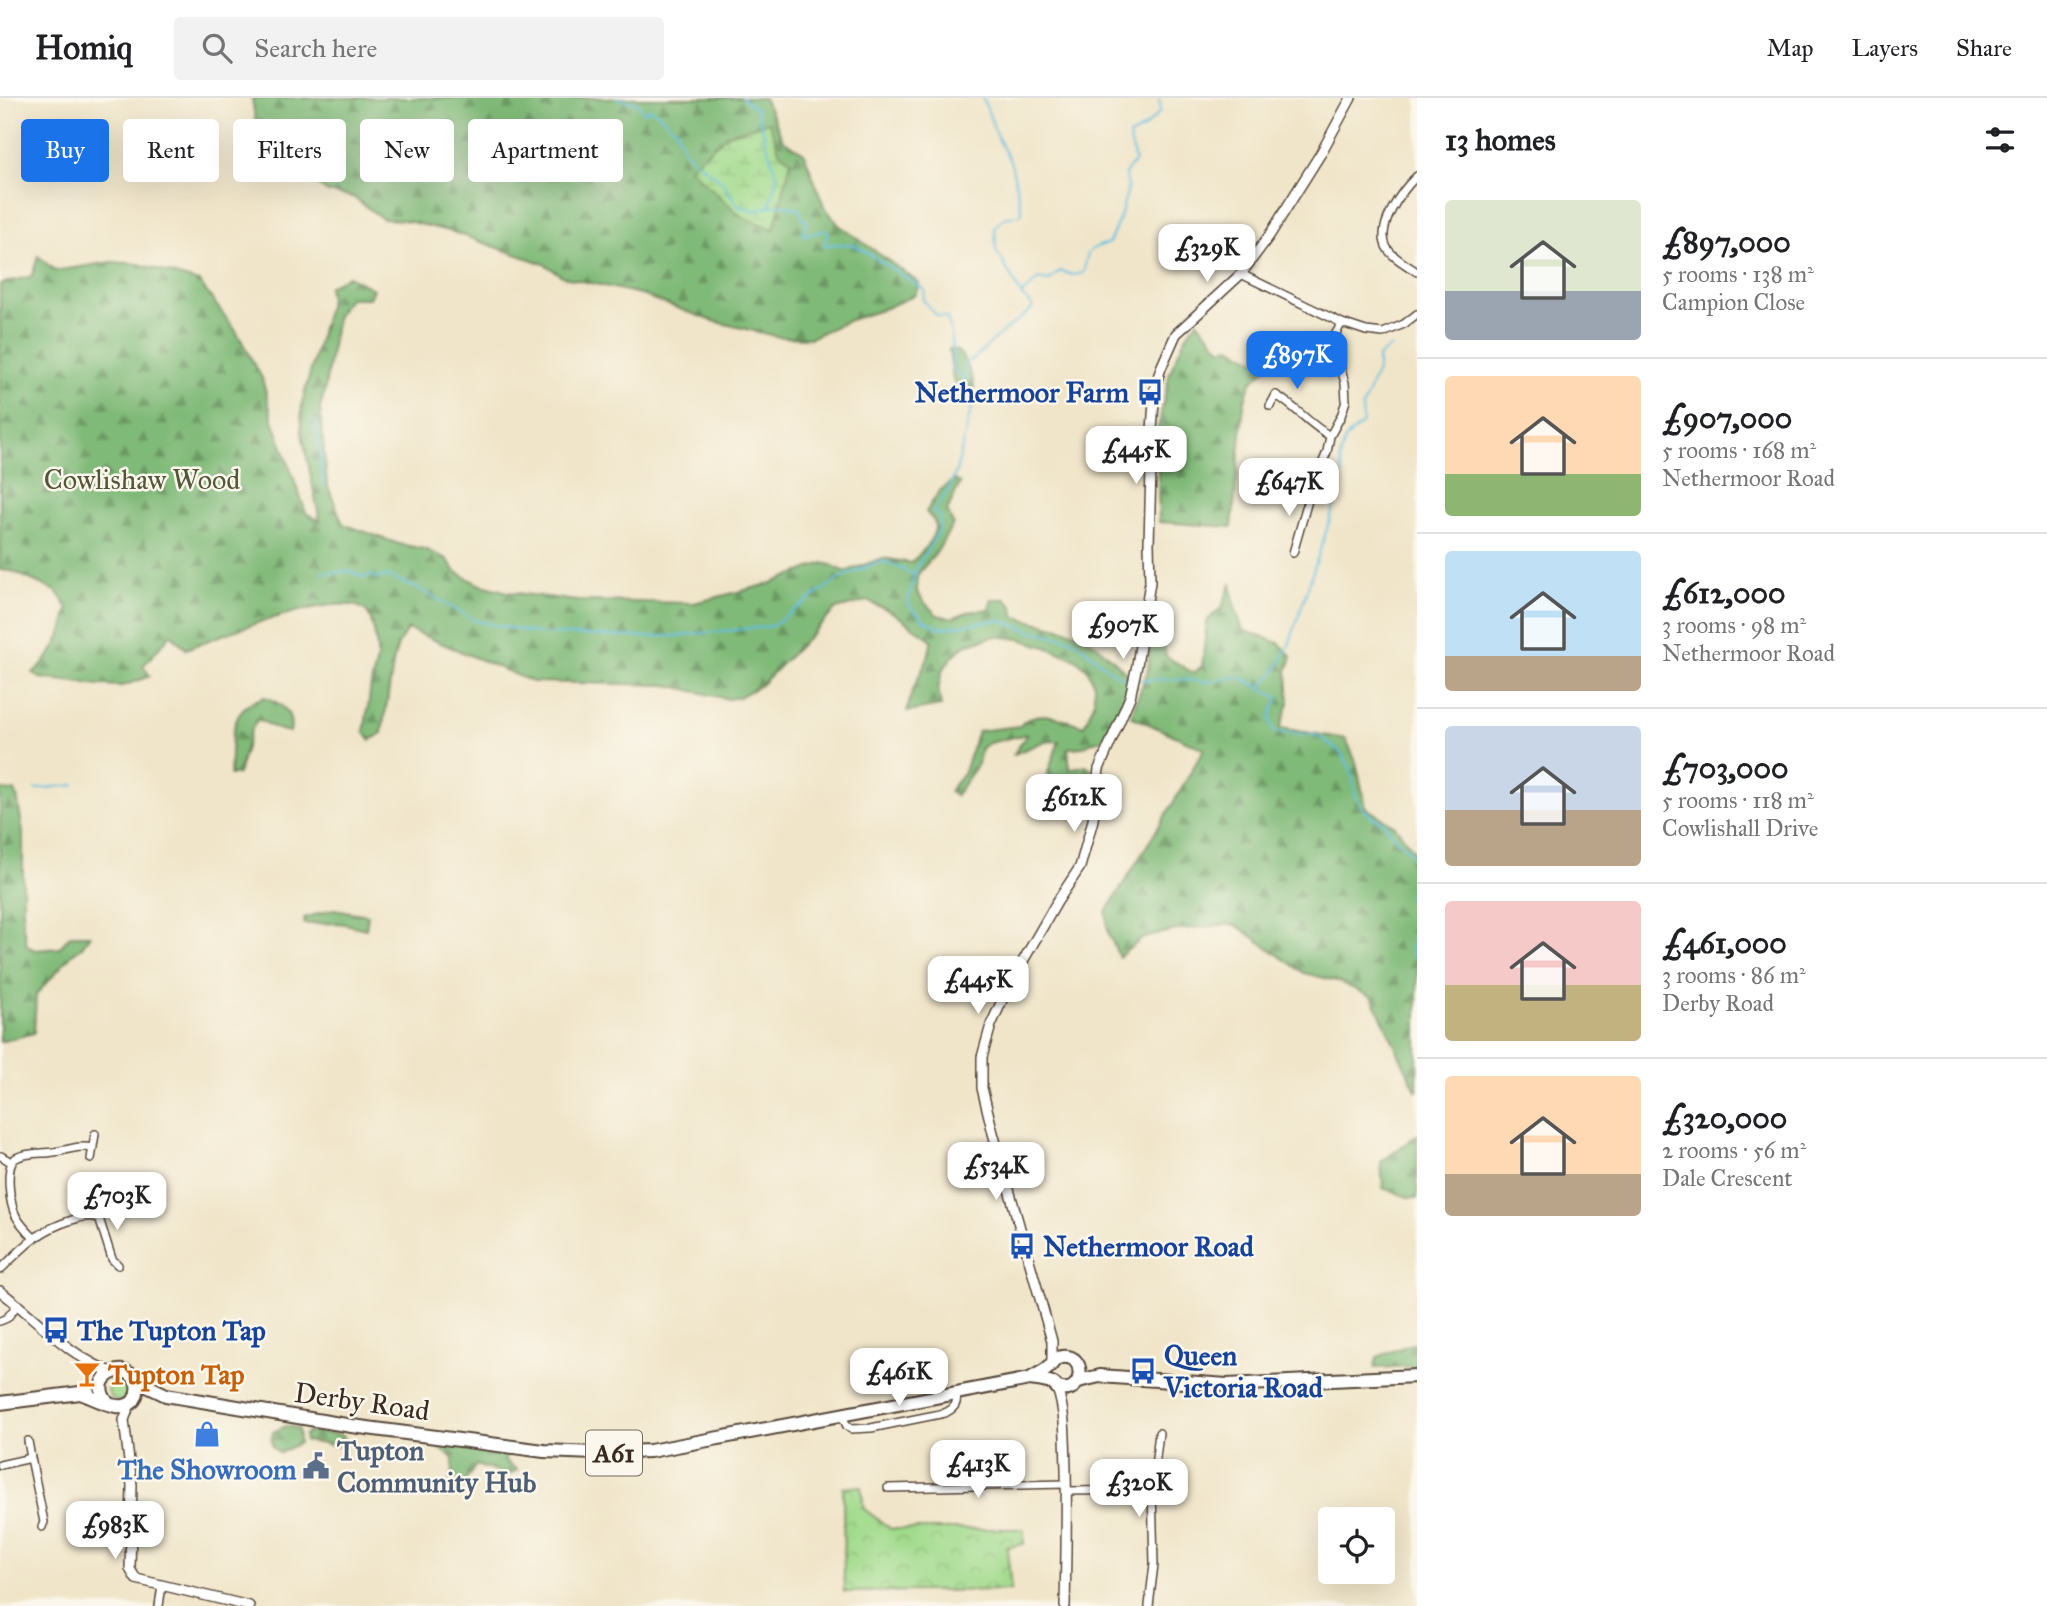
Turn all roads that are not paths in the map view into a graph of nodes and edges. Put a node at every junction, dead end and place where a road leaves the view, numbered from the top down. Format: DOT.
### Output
graph roads {
  1 [pos="1351,98"];
  2 [pos="1417,176"];
  3 [pos="1417,272"];
  4 [pos="1241,274"];
  5 [pos="1417,314"];
  6 [pos="1342,323"];
  7 [pos="1270,406"];
  8 [pos="1330,436"];
  9 [pos="1261,467"];
  10 [pos="1311,490"];
  11 [pos="1293,553"];
  12 [pos="95,1134"];
  13 [pos="93,1148"];
  14 [pos="1,1156"];
  15 [pos="91,1160"];
  16 [pos="11,1163"];
  17 [pos="122,1202"];
  18 [pos="99,1218"];
  19 [pos="34,1238"];
  20 [pos="112,1259"];
  21 [pos="118,1265"];
  22 [pos="103,1266"];
  23 [pos="0,1270"];
  24 [pos="0,1291"];
  25 [pos="18,1304"];
  26 [pos="0,1321"];
  27 [pos="1055,1362"];
  28 [pos="1079,1366"];
  29 [pos="1100,1376"];
  30 [pos="1417,1376"];
  31 [pos="106,1379"];
  32 [pos="1030,1379"];
  33 [pos="135,1380"];
  34 [pos="1064,1385"];
  35 [pos="83,1394"];
  36 [pos="166,1395"];
  37 [pos="132,1402"];
  38 [pos="0,1403"];
  39 [pos="111,1405"];
  40 [pos="124,1420"];
  41 [pos="1159,1433"];
  42 [pos="27,1441"];
  43 [pos="31,1458"];
  44 [pos="0,1465"];
  45 [pos="1066,1487"];
  46 [pos="888,1488"];
  47 [pos="1152,1490"];
  48 [pos="42,1527"];
  49 [pos="162,1585"];
  50 [pos="234,1604"];
  51 [pos="159,1606"];
  52 [pos="249,1606"];
  53 [pos="1065,1606"];
  54 [pos="1149,1606"];
  1 -- 4 [label="street"];
  2 -- 3 [label="street"];
  4 -- 6 [label="street"];
  4 -- 27 [label="street"];
  5 -- 6 [label="street"];
  6 -- 8 [label="street"];
  7 -- 8 [label="street"];
  8 -- 10 [label="street"];
  9 -- 10 [label="street"];
  10 -- 11 [label="street"];
  12 -- 13 [label="street"];
  13 -- 15 [label="street"];
  13 -- 16 [label="street"];
  14 -- 16 [label="street"];
  16 -- 19 [label="street"];
  17 -- 18 [label="street"];
  18 -- 19 [label="street"];
  18 -- 20 [label="street"];
  19 -- 23 [label="street"];
  20 -- 21 [label="street"];
  20 -- 22 [label="street"];
  24 -- 25 [label="street"];
  25 -- 26 [label="street"];
  25 -- 31 [label="street"];
  27 -- 28 [label="highway"];
  27 -- 32 [label="highway, A61"];
  27 -- 34 [label="highway"];
  28 -- 29 [label="highway, A61"];
  28 -- 34 [label="highway"];
  29 -- 30 [label="highway, A61"];
  29 -- 34 [label="highway, A61"];
  31 -- 33 [label="highway"];
  31 -- 35 [label="highway"];
  31 -- 39 [label="highway"];
  32 -- 34 [label="highway, A61"];
  32 -- 36 [label="highway, Derby Road / A61"];
  33 -- 36 [label="highway, Derby Road / A61"];
  33 -- 37 [label="highway"];
  34 -- 45 [label="street"];
  35 -- 38 [label="highway"];
  35 -- 39 [label="highway"];
  36 -- 37 [label="highway, Derby Road / A61"];
  37 -- 39 [label="highway"];
  37 -- 40 [label="street"];
  39 -- 40 [label="street"];
  40 -- 49 [label="street"];
  41 -- 47 [label="street"];
  42 -- 43 [label="street"];
  43 -- 44 [label="street"];
  43 -- 48 [label="street"];
  45 -- 46 [label="street"];
  45 -- 47 [label="street"];
  45 -- 53 [label="street"];
  47 -- 54 [label="street"];
  49 -- 50 [label="street"];
  49 -- 51 [label="street"];
  50 -- 52 [label="street"];
}
